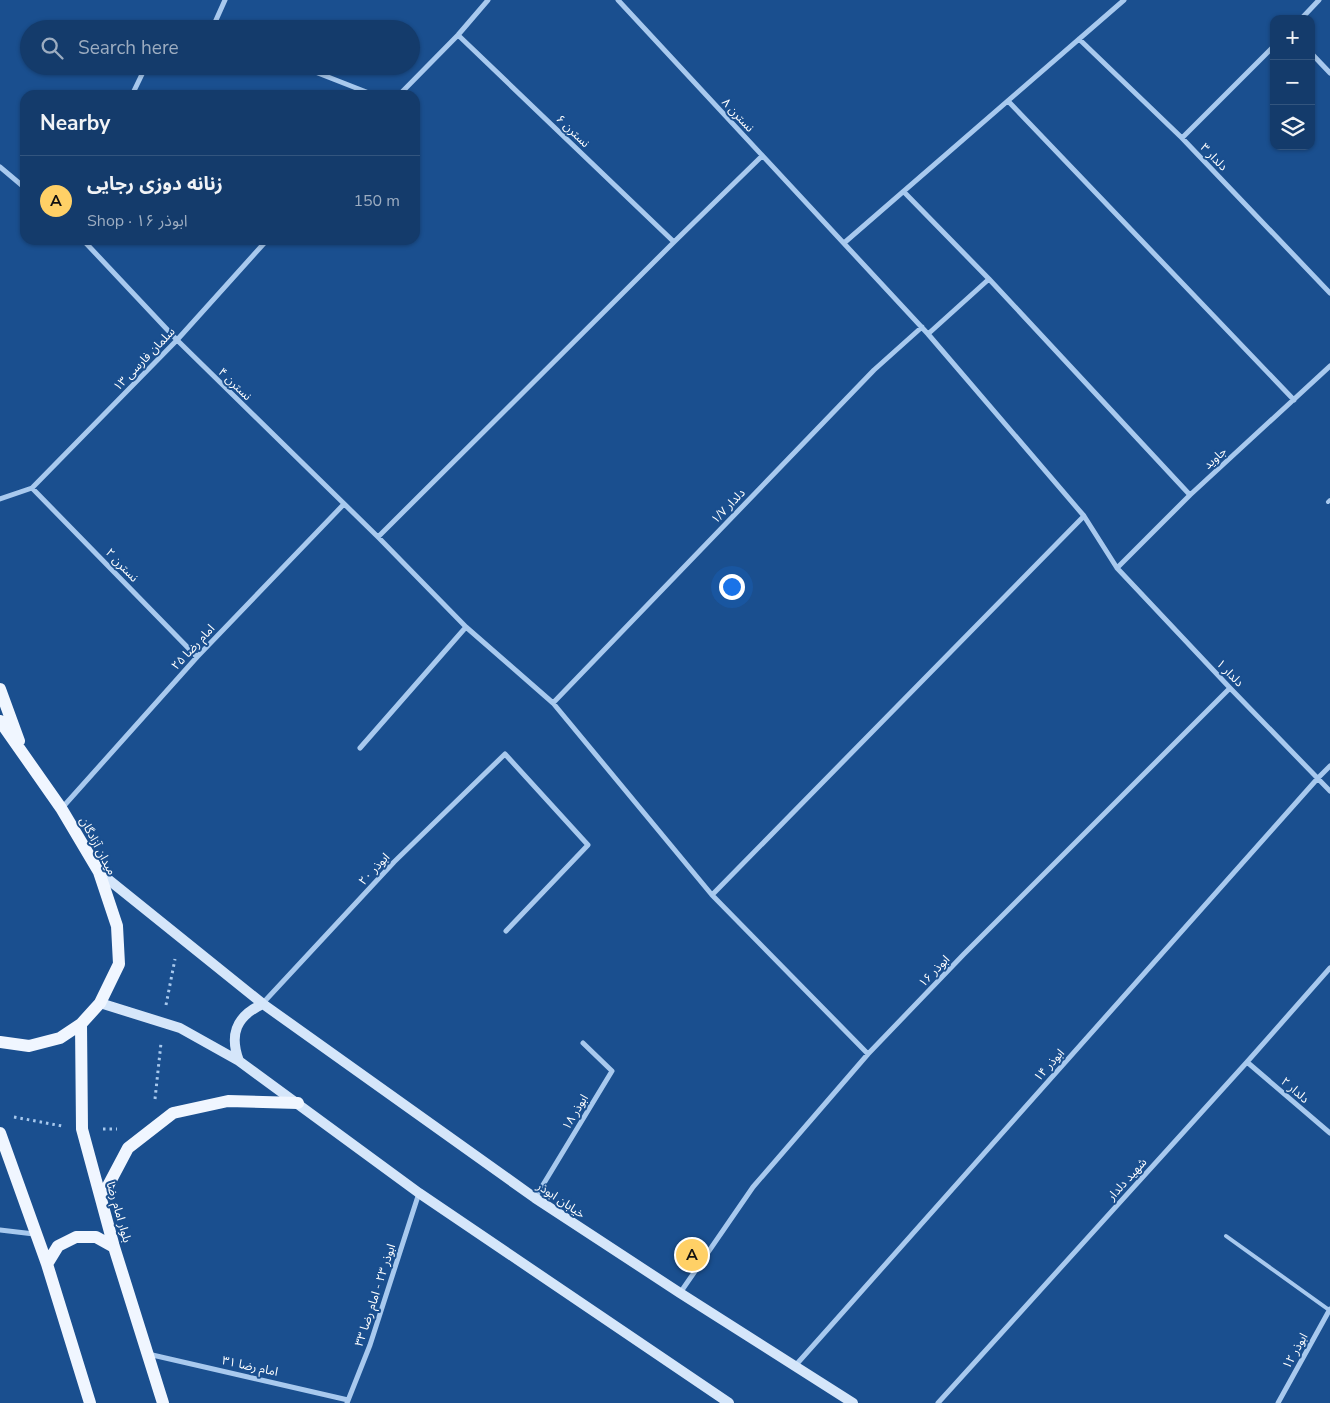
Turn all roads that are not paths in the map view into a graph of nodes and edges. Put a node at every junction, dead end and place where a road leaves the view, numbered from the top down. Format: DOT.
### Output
graph roads {
  1 [pos="225,0"];
  2 [pos="488,0"];
  3 [pos="618,0"];
  4 [pos="1124,0"];
  5 [pos="1320,0"];
  6 [pos="1305,15"];
  7 [pos="216,20"];
  8 [pos="458,35"];
  9 [pos="1079,39"];
  10 [pos="1270,50"];
  11 [pos="1315,57"];
  12 [pos="1330,73"];
  13 [pos="420,74"];
  14 [pos="142,75"];
  15 [pos="323,75"];
  16 [pos="419,75"];
  17 [pos="134,90"];
  18 [pos="361,90"];
  19 [pos="404,90"];
  20 [pos="1008,101"];
  21 [pos="1182,138"];
  22 [pos="762,156"];
  23 [pos="0,167"];
  24 [pos="20,184"];
  25 [pos="904,192"];
  26 [pos="674,242"];
  27 [pos="844,244"];
  28 [pos="88,245"];
  29 [pos="262,245"];
  30 [pos="989,279"];
  31 [pos="1330,293"];
  32 [pos="922,328"];
  33 [pos="928,334"];
  34 [pos="177,340"];
  35 [pos="1330,366"];
  36 [pos="1294,400"];
  37 [pos="32,488"];
  38 [pos="1190,495"];
  39 [pos="0,499"];
  40 [pos="344,504"];
  41 [pos="1084,516"];
  42 [pos="378,537"];
  43 [pos="1117,568"];
  44 [pos="466,627"];
  45 [pos="197,657"];
  46 [pos="1230,688"];
  47 [pos="0,689"];
  48 [pos="553,703"];
  49 [pos="0,722"];
  50 [pos="360,748"];
  51 [pos="24,755"];
  52 [pos="1330,766"];
  53 [pos="1318,778"];
  54 [pos="1330,791"];
  55 [pos="62,808"];
  56 [pos="99,872"];
  57 [pos="712,894"];
  58 [pos="506,931"];
  59 [pos="1330,968"];
  60 [pos="100,1003"];
  61 [pos="263,1004"];
  62 [pos="80,1024"];
  63 [pos="0,1042"];
  64 [pos="583,1043"];
  65 [pos="868,1054"];
  66 [pos="239,1061"];
  67 [pos="1247,1062"];
  68 [pos="298,1103"];
  69 [pos="0,1133"];
  70 [pos="1330,1133"];
  71 [pos="419,1193"];
  72 [pos="535,1198"];
  73 [pos="101,1199"];
  74 [pos="0,1230"];
  75 [pos="37,1235"];
  76 [pos="1226,1236"];
  77 [pos="114,1247"];
  78 [pos="48,1264"];
  79 [pos="680,1293"];
  80 [pos="1330,1310"];
  81 [pos="148,1354"];
  82 [pos="795,1366"];
  83 [pos="348,1401"];
  84 [pos="90,1403"];
  85 [pos="163,1403"];
  86 [pos="729,1403"];
  87 [pos="853,1403"];
  88 [pos="938,1403"];
  89 [pos="1278,1403"];
  1 -- 7 [label="street"];
  2 -- 8 [label="street"];
  3 -- 22 [label="street, نسترن ۸"];
  4 -- 9 [label="street"];
  5 -- 6 [label="street"];
  8 -- 13 [label="street"];
  8 -- 26 [label="street, نسترن ۶"];
  9 -- 20 [label="street"];
  9 -- 21 [label="street, دلدار ۳"];
  10 -- 21 [label="street"];
  11 -- 12 [label="street"];
  14 -- 17 [label="street"];
  15 -- 18 [label="street"];
  16 -- 19 [label="street"];
  20 -- 25 [label="street"];
  20 -- 36 [label="street"];
  21 -- 31 [label="street, دلدار ۳"];
  22 -- 26 [label="street"];
  22 -- 27 [label="street, نسترن ۸"];
  23 -- 24 [label="street"];
  25 -- 27 [label="street"];
  25 -- 30 [label="street"];
  26 -- 42 [label="street"];
  27 -- 32 [label="street, نسترن ۸"];
  28 -- 34 [label="street, نسترن ۴"];
  29 -- 34 [label="street, ۱۳ سلمان فارسی"];
  30 -- 33 [label="street"];
  30 -- 38 [label="street"];
  32 -- 33 [label="street, نسترن ۸"];
  32 -- 48 [label="street, دلدار ۱/۷"];
  33 -- 41 [label="street, دلدار ۱"];
  34 -- 37 [label="street, ۱۳ سلمان فارسی"];
  34 -- 40 [label="street, نسترن ۴"];
  35 -- 36 [label="street, جاوید"];
  36 -- 38 [label="street, جاوید"];
  37 -- 39 [label="street"];
  37 -- 45 [label="street, نسترن ۲"];
  38 -- 43 [label="street, جاوید"];
  40 -- 42 [label="street, نسترن ۴"];
  40 -- 45 [label="street, امام رضا ۲۵"];
  41 -- 43 [label="street, دلدار ۱"];
  41 -- 57 [label="street"];
  42 -- 44 [label="street, نسترن ۴"];
  43 -- 46 [label="street, دلدار ۱"];
  44 -- 48 [label="street, نسترن ۴"];
  44 -- 50 [label="street"];
  45 -- 55 [label="street, امام رضا ۲۵"];
  46 -- 53 [label="street, دلدار ۱"];
  46 -- 65 [label="street, ابوذر ۱۶"];
  47 -- 51 [label="main road"];
  48 -- 57 [label="street, نسترن ۴"];
  49 -- 51 [label="main road, میدان آزادگان"];
  51 -- 55 [label="main road, میدان آزادگان"];
  52 -- 53 [label="street, ابوذر ۱۴"];
  53 -- 54 [label="street, دلدار ۱"];
  53 -- 82 [label="street, ابوذر ۱۴"];
  55 -- 56 [label="main road, میدان آزادگان"];
  56 -- 60 [label="main road, میدان آزادگان"];
  56 -- 61 [label="main road, خیابان ابوذر"];
  57 -- 65 [label="street, نسترن ۴"];
  58 -- 61 [label="street, ابوذر ۲۰"];
  59 -- 67 [label="street, شهید دلدار"];
  60 -- 62 [label="main road, میدان آزادگان"];
  60 -- 66 [label="main road"];
  61 -- 66 [label="main road"];
  61 -- 72 [label="main road, خیابان ابوذر"];
  62 -- 63 [label="main road, میدان آزادگان"];
  62 -- 73 [label="main road, بلوار امام رضا"];
  64 -- 72 [label="street, ابوذر ۱۸"];
  65 -- 79 [label="street, ابوذر ۱۶"];
  66 -- 68 [label="main road"];
  67 -- 70 [label="street, دلدار ۲"];
  67 -- 88 [label="street, شهید دلدار"];
  68 -- 71 [label="main road"];
  68 -- 73 [label="main road"];
  69 -- 75 [label="main road"];
  71 -- 83 [label="street, ابوذر ۲۳ - امام رضا ۳۳"];
  71 -- 86 [label="main road"];
  72 -- 79 [label="main road, خیابان ابوذر"];
  73 -- 77 [label="main road, بلوار امام رضا"];
  74 -- 75 [label="street"];
  75 -- 78 [label="main road"];
  76 -- 80 [label="lane"];
  77 -- 78 [label="main road"];
  77 -- 81 [label="main road, بلوار امام رضا"];
  78 -- 84 [label="main road"];
  79 -- 82 [label="main road, خیابان ابوذر"];
  80 -- 89 [label="street, ابوذر ۱۲"];
  81 -- 83 [label="street, امام رضا ۳۱"];
  81 -- 85 [label="main road, بلوار امام رضا"];
  82 -- 87 [label="main road, خیابان ابوذر"];
}
